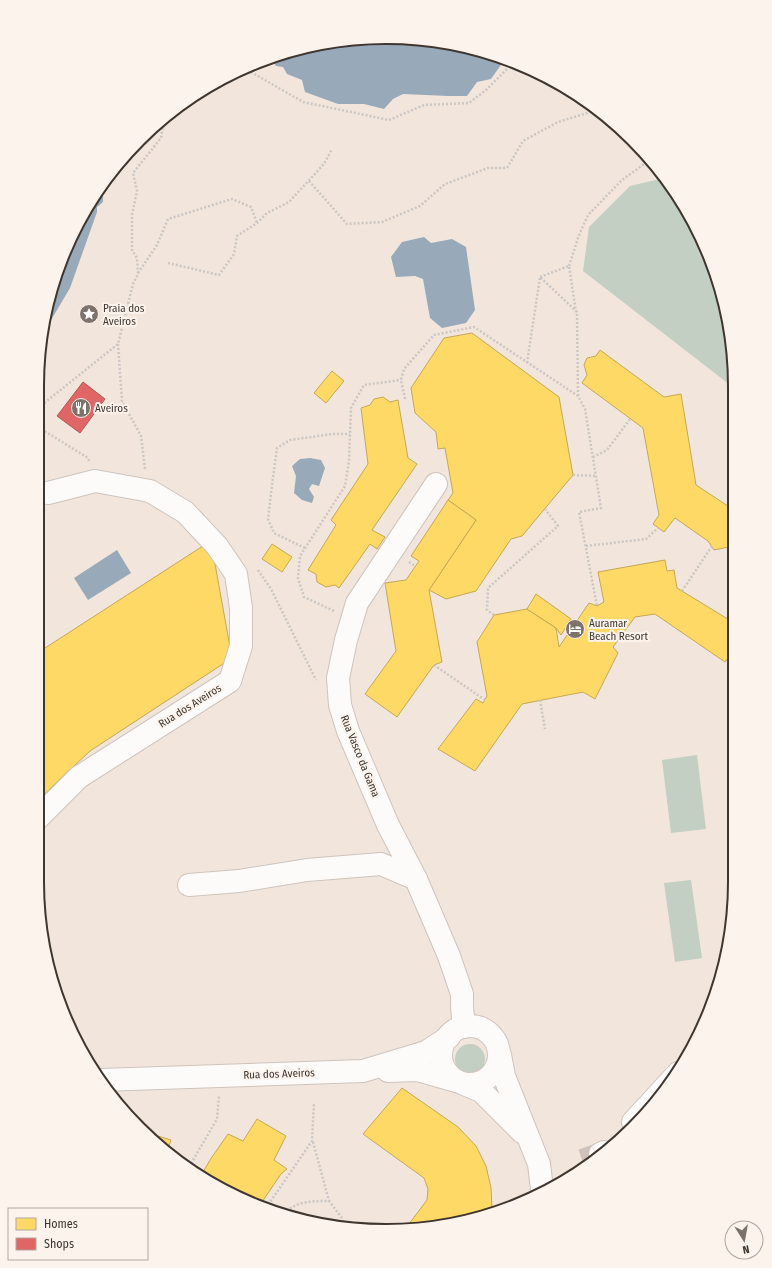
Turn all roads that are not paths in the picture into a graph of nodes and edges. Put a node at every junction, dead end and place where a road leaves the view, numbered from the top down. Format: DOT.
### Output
graph roads {
  1 [pos="436,484"];
  2 [pos="48,493"];
  3 [pos="44,812"];
  4 [pos="416,879"];
  5 [pos="189,885"];
  6 [pos="456,1032"];
  7 [pos="500,1055"];
  8 [pos="363,1071"];
  9 [pos="108,1080"];
  10 [pos="460,1082"];
  11 [pos="530,1140"];
  12 [pos="542,1186"];
  1 -- 4 [label="street, Rua Vasco da Gama"];
  2 -- 3 [label="street, Rua dos Aveiros"];
  4 -- 5 [label="street"];
  4 -- 6 [label="street, Rua Vasco da Gama"];
  6 -- 7 [label="street"];
  6 -- 8 [label="street, Rua dos Aveiros"];
  6 -- 10 [label="street"];
  7 -- 10 [label="street"];
  7 -- 11 [label="street"];
  8 -- 9 [label="street, Rua dos Aveiros"];
  8 -- 10 [label="street"];
  10 -- 11 [label="street"];
  11 -- 12 [label="street"];
}
